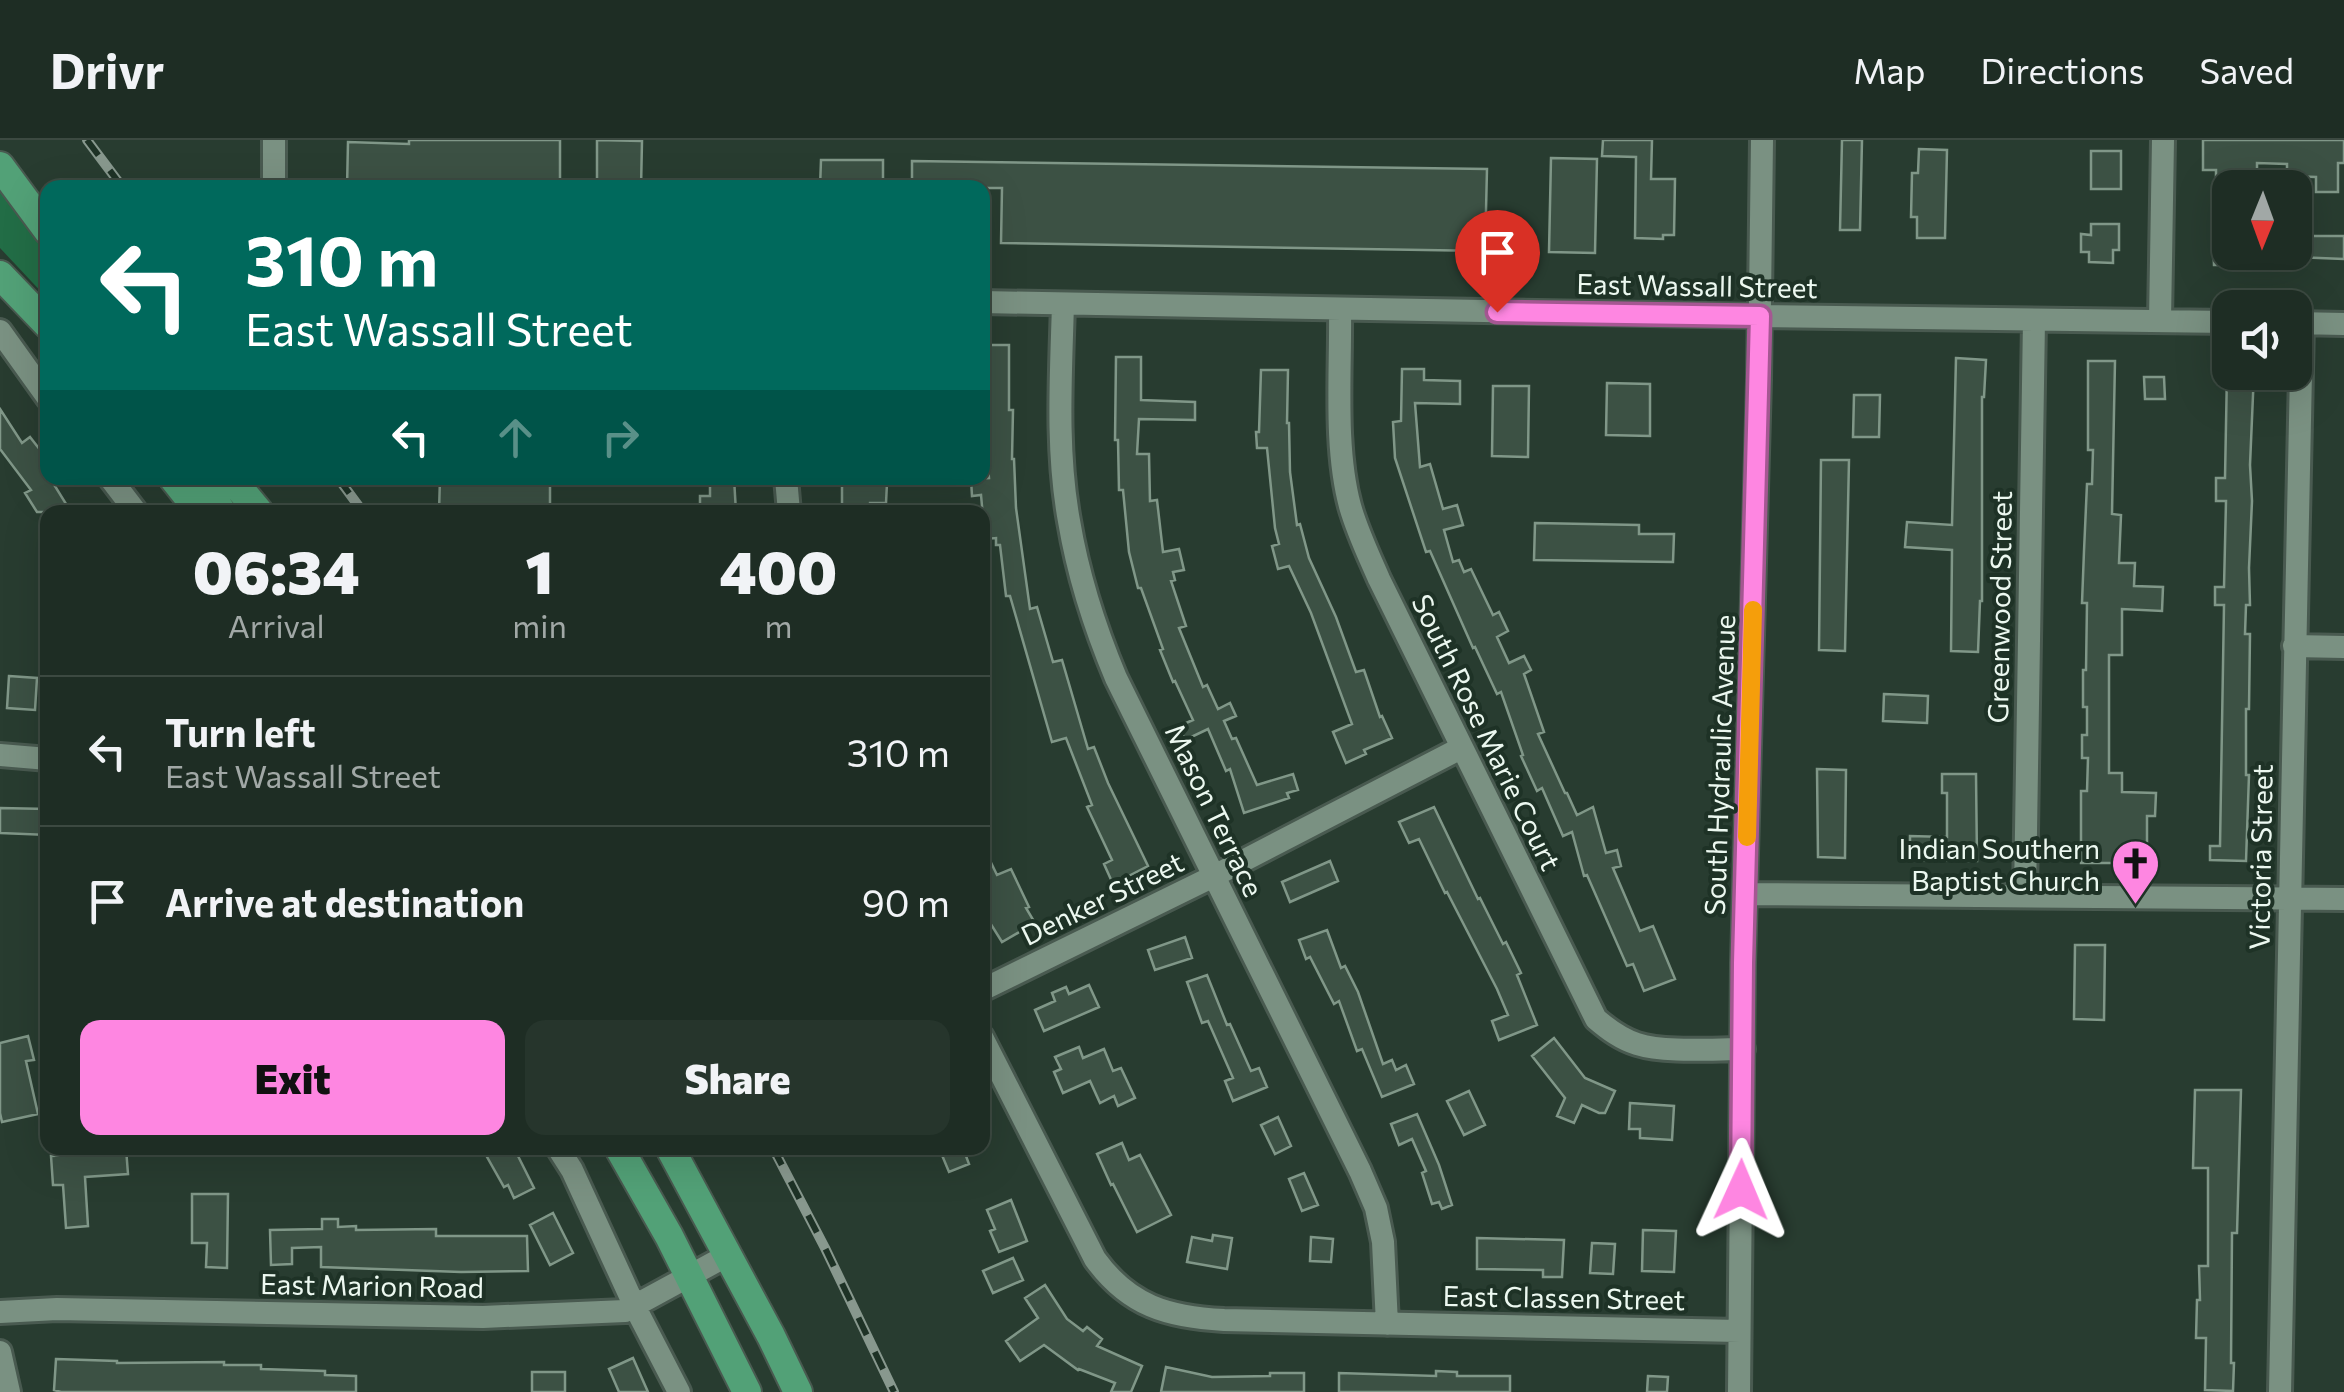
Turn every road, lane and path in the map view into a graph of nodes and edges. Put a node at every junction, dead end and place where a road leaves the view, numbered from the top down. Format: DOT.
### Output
graph roads {
  1 [pos="274,140"];
  2 [pos="1762,140"];
  3 [pos="2164,140"];
  4 [pos="0,166"];
  5 [pos="274,180"];
  6 [pos="40,220"];
  7 [pos="0,275"];
  8 [pos="990,302"];
  9 [pos="1062,304"];
  10 [pos="1340,309"];
  11 [pos="40,316"];
  12 [pos="1760,316"];
  13 [pos="2034,320"];
  14 [pos="2160,321"];
  15 [pos="2212,322"];
  16 [pos="2312,323"];
  17 [pos="2344,324"];
  18 [pos="0,331"];
  19 [pos="40,387"];
  20 [pos="2298,390"];
  21 [pos="115,485"];
  22 [pos="179,485"];
  23 [pos="237,485"];
  24 [pos="131,505"];
  25 [pos="194,505"];
  26 [pos="253,505"];
  27 [pos="2294,646"];
  28 [pos="2344,647"];
  29 [pos="1460,748"];
  30 [pos="0,755"];
  31 [pos="40,758"];
  32 [pos="1214,876"];
  33 [pos="1745,894"];
  34 [pos="2025,896"];
  35 [pos="2289,899"];
  36 [pos="2344,899"];
  37 [pos="990,986"];
  38 [pos="1743,1049"];
  39 [pos="990,1053"];
  40 [pos="562,1155"];
  41 [pos="623,1155"];
  42 [pos="674,1155"];
  43 [pos="728,1254"];
  44 [pos="690,1277"];
  45 [pos="635,1306"];
  46 [pos="0,1312"];
  47 [pos="1387,1324"];
  48 [pos="1739,1331"];
  49 [pos="0,1352"];
  50 [pos="9,1392"];
  51 [pos="679,1392"];
  52 [pos="747,1392"];
  53 [pos="798,1392"];
  54 [pos="1738,1392"];
  55 [pos="2280,1392"];
  1 -- 5 [label="street"];
  2 -- 12 [label="street, South Hydraulic Avenue"];
  3 -- 14 [label="street"];
  4 -- 6 [label="main road"];
  7 -- 11 [label="main road"];
  8 -- 9 [label="street, East Wassall Street"];
  9 -- 10 [label="street, East Wassall Street"];
  9 -- 32 [label="street, Mason Terrace"];
  10 -- 12 [label="street, East Wassall Street"];
  10 -- 29 [label="street, South Rose Marie Court"];
  12 -- 13 [label="street, East Wassall Street"];
  12 -- 33 [label="street, South Hydraulic Avenue"];
  13 -- 14 [label="street, East Wassall Street"];
  13 -- 34 [label="street, Greenwood Street"];
  14 -- 15 [label="street, East Wassall Street"];
  16 -- 17 [label="street"];
  18 -- 19 [label="street"];
  20 -- 27 [label="street, Victoria Street"];
  21 -- 24 [label="street"];
  22 -- 25 [label="main road"];
  23 -- 26 [label="main road"];
  27 -- 28 [label="street"];
  27 -- 35 [label="street, Victoria Street"];
  29 -- 32 [label="street, Denker Street"];
  29 -- 38 [label="street, South Rose Marie Court"];
  30 -- 31 [label="street"];
  32 -- 37 [label="street, Denker Street"];
  32 -- 47 [label="street, Mason Terrace"];
  33 -- 34 [label="street"];
  33 -- 38 [label="street, South Hydraulic Avenue"];
  34 -- 35 [label="street"];
  35 -- 36 [label="street"];
  35 -- 55 [label="street, Victoria Street"];
  38 -- 48 [label="street, South Hydraulic Avenue"];
  39 -- 47 [label="street, East Classen Street"];
  40 -- 45 [label="street"];
  41 -- 44 [label="main road"];
  42 -- 43 [label="main road"];
  43 -- 44 [label="street, East Marion Road"];
  43 -- 53 [label="main road"];
  44 -- 45 [label="street, East Marion Road"];
  44 -- 52 [label="main road"];
  45 -- 46 [label="street, East Marion Road"];
  45 -- 51 [label="street"];
  47 -- 48 [label="street, East Classen Street"];
  48 -- 54 [label="street, South Hydraulic Avenue"];
  49 -- 50 [label="street"];
}
